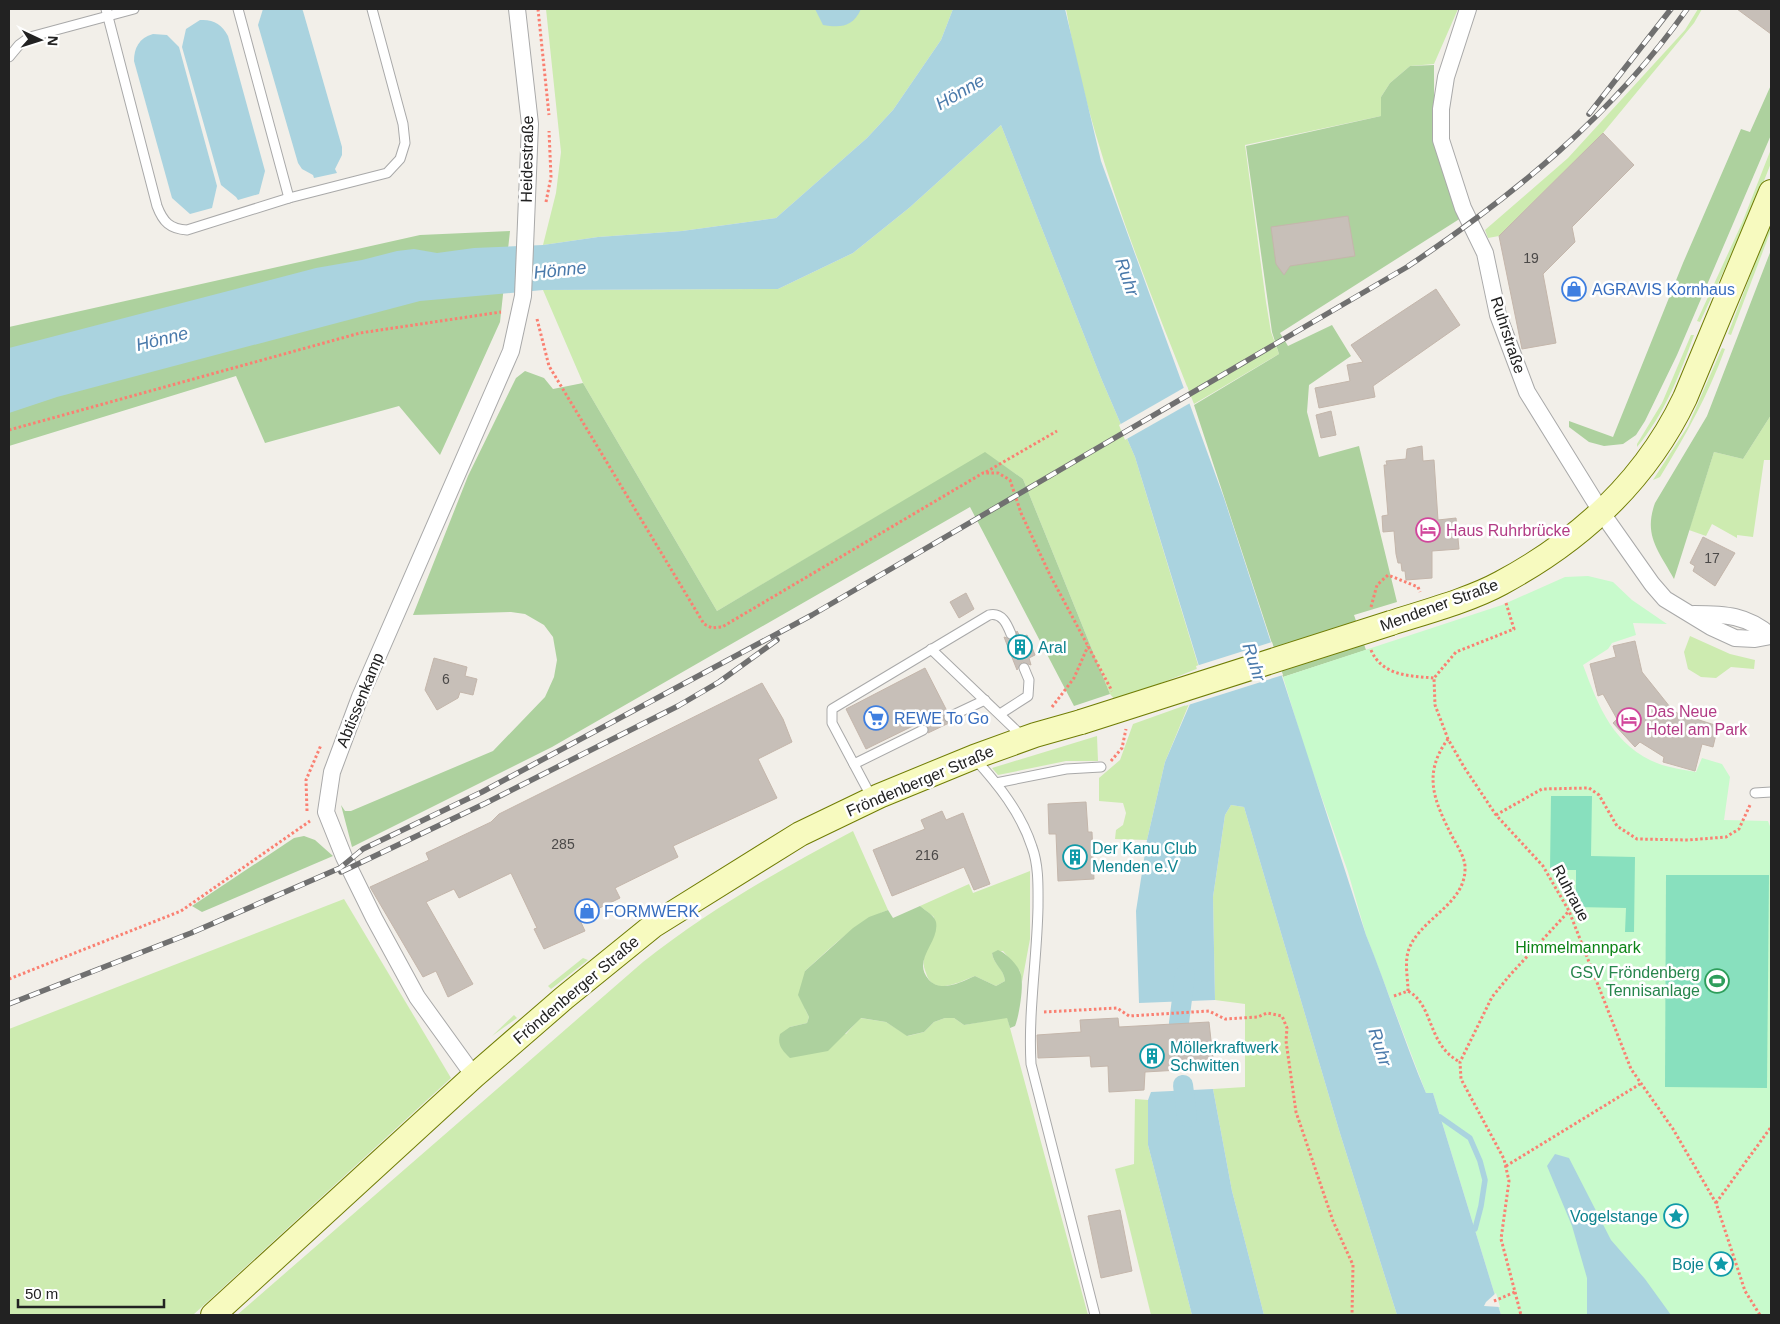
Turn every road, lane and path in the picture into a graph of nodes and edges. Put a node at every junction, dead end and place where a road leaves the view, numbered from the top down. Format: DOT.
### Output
graph roads {
  1 [pos="134,9"];
  2 [pos="238,9"];
  3 [pos="372,9"];
  4 [pos="517,9"];
  5 [pos="1468,9"];
  6 [pos="107,12"];
  7 [pos="9,57"];
  8 [pos="1771,192"];
  9 [pos="289,198"];
  10 [pos="522,303"];
  11 [pos="9,430"];
  12 [pos="1057,431"];
  13 [pos="983,473"];
  14 [pos="1602,513"];
  15 [pos="1501,583"];
  16 [pos="1373,596"];
  17 [pos="1428,611"];
  18 [pos="1011,634"];
  19 [pos="1771,636"];
  20 [pos="1370,646"];
  21 [pos="931,649"];
  22 [pos="1253,667"];
  23 [pos="1024,668"];
  24 [pos="1434,678"];
  25 [pos="984,700"];
  26 [pos="1000,714"];
  27 [pos="1048,714"];
  28 [pos="949,717"];
  29 [pos="923,730"];
  30 [pos="1025,739"];
  31 [pos="1448,739"];
  32 [pos="974,757"];
  33 [pos="854,764"];
  34 [pos="1101,767"];
  35 [pos="996,783"];
  36 [pos="1771,792"];
  37 [pos="1755,793"];
  38 [pos="873,799"];
  39 [pos="326,812"];
  40 [pos="1496,815"];
  41 [pos="1569,912"];
  42 [pos="9,978"];
  43 [pos="1408,991"];
  44 [pos="1394,996"];
  45 [pos="1031,1013"];
  46 [pos="1460,1062"];
  47 [pos="474,1076"];
  48 [pos="1640,1084"];
  49 [pos="1771,1128"];
  50 [pos="1506,1166"];
  51 [pos="1716,1203"];
  52 [pos="1515,1292"];
  53 [pos="1494,1300"];
  54 [pos="213,1315"];
  55 [pos="1095,1315"];
  56 [pos="1352,1315"];
  57 [pos="1521,1315"];
  58 [pos="1760,1315"];
  1 -- 6 [label="lane"];
  2 -- 9 [label="lane"];
  3 -- 9 [label="lane"];
  4 -- 10 [label="street, Heidestraße"];
  5 -- 14 [label="street, Ruhrstraße"];
  6 -- 7 [label="lane"];
  6 -- 9 [label="lane"];
  8 -- 14 [label="main road, Mendener Straße"];
  10 -- 11 [label="path"];
  10 -- 13 [label="path"];
  10 -- 39 [label="street, Abtissenkamp"];
  12 -- 13 [label="path"];
  13 -- 27 [label="path"];
  14 -- 15 [label="main road, Mendener Straße"];
  14 -- 19 [label="street, Ruhrstraße"];
  15 -- 17 [label="main road, Mendener Straße"];
  15 -- 24 [label="path"];
  16 -- 17 [label="path"];
  17 -- 22 [label="main road, Mendener Straße, bridge"];
  18 -- 21 [label="lane"];
  20 -- 24 [label="path"];
  21 -- 25 [label="lane"];
  21 -- 33 [label="lane"];
  22 -- 30 [label="main road, Fröndenberger Straße, bridge"];
  23 -- 26 [label="lane"];
  24 -- 31 [label="path, Ruhraue"];
  25 -- 26 [label="lane"];
  25 -- 28 [label="lane"];
  26 -- 30 [label="lane"];
  29 -- 33 [label="lane"];
  30 -- 32 [label="main road, Fröndenberger Straße"];
  31 -- 40 [label="path, Ruhraue"];
  31 -- 43 [label="path"];
  32 -- 35 [label="lane"];
  32 -- 38 [label="main road, Fröndenberger Straße"];
  33 -- 38 [label="lane"];
  34 -- 35 [label="lane"];
  35 -- 45 [label="lane"];
  36 -- 37 [label="lane"];
  37 -- 40 [label="path"];
  38 -- 47 [label="main road, Fröndenberger Straße"];
  39 -- 42 [label="path"];
  39 -- 47 [label="street"];
  40 -- 41 [label="path, Ruhraue"];
  41 -- 46 [label="path"];
  41 -- 48 [label="path, Ruhraue"];
  43 -- 44 [label="path"];
  43 -- 46 [label="path"];
  45 -- 55 [label="lane"];
  45 -- 56 [label="path"];
  46 -- 50 [label="path"];
  47 -- 54 [label="main road, Fröndenberger Straße"];
  48 -- 50 [label="path"];
  48 -- 51 [label="path, Ruhraue"];
  49 -- 51 [label="path"];
  50 -- 52 [label="path"];
  51 -- 58 [label="path, Ruhraue"];
  52 -- 53 [label="path"];
  52 -- 57 [label="path"];
}
